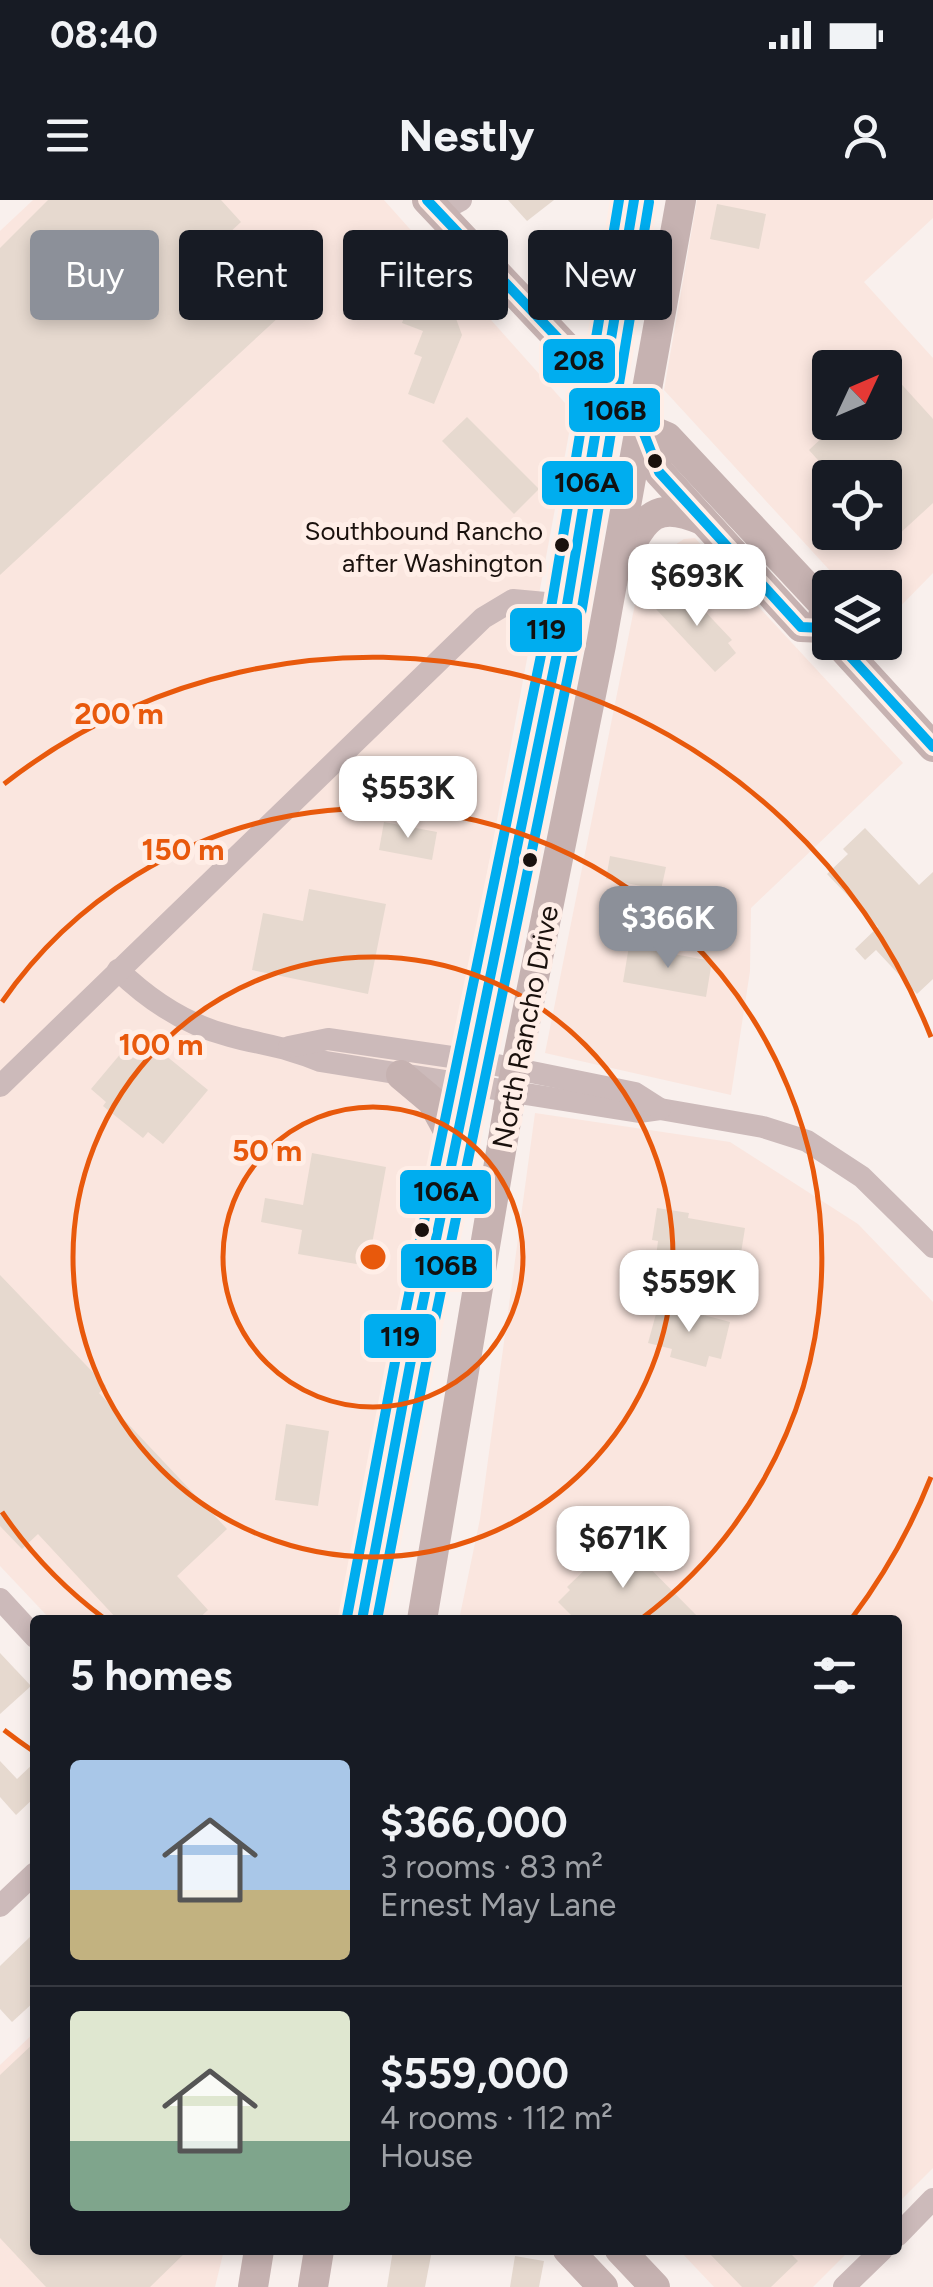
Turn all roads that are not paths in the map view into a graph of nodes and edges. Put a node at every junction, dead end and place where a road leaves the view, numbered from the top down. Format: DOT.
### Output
graph roads {
  1 [pos="634,200"];
  2 [pos="680,200"];
  3 [pos="442,204"];
  4 [pos="604,387"];
  5 [pos="641,426"];
  6 [pos="702,520"];
  7 [pos="614,576"];
  8 [pos="812,593"];
  9 [pos="566,605"];
  10 [pos="812,630"];
  11 [pos="853,660"];
  12 [pos="933,746"];
  13 [pos="118,970"];
  14 [pos="290,1047"];
  15 [pos="469,1073"];
  16 [pos="402,1074"];
  17 [pos="514,1081"];
  18 [pos="0,1086"];
  19 [pos="455,1143"];
  20 [pos="933,1246"];
  21 [pos="0,1599"];
  22 [pos="363,1615"];
  23 [pos="423,1615"];
  24 [pos="30,1632"];
  25 [pos="30,1878"];
  26 [pos="0,1906"];
  27 [pos="933,2199"];
  28 [pos="902,2230"];
  29 [pos="258,2255"];
  30 [pos="319,2255"];
  31 [pos="573,2255"];
  32 [pos="625,2255"];
  33 [pos="877,2255"];
  34 [pos="253,2287"];
  35 [pos="312,2287"];
  36 [pos="603,2287"];
  37 [pos="655,2287"];
  38 [pos="844,2287"];
  1 -- 4 [label="main road, North Rancho Drive"];
  2 -- 5 [label="main road, North Rancho Drive"];
  3 -- 4 [label="main road"];
  4 -- 5 [label="main road"];
  4 -- 9 [label="main road, North Rancho Drive"];
  5 -- 6 [label="main road"];
  5 -- 7 [label="main road, North Rancho Drive"];
  5 -- 8 [label="main road"];
  6 -- 7 [label="main road"];
  6 -- 10 [label="main road"];
  7 -- 17 [label="main road, North Rancho Drive"];
  9 -- 13 [label="street"];
  9 -- 15 [label="main road, North Rancho Drive"];
  11 -- 12 [label="main road"];
  13 -- 14 [label="street"];
  13 -- 18 [label="street"];
  14 -- 15 [label="street"];
  14 -- 16 [label="street"];
  15 -- 16 [label="street"];
  15 -- 17 [label="street"];
  15 -- 19 [label="main road, North Rancho Drive"];
  16 -- 19 [label="main road"];
  17 -- 20 [label="street"];
  17 -- 23 [label="main road, North Rancho Drive"];
  19 -- 22 [label="main road, North Rancho Drive"];
  21 -- 24 [label="street"];
  25 -- 26 [label="street"];
  27 -- 28 [label="street"];
  29 -- 34 [label="main road"];
  30 -- 35 [label="main road"];
  31 -- 36 [label="main road"];
  32 -- 36 [label="main road"];
  32 -- 37 [label="main road"];
  33 -- 38 [label="street"];
}
